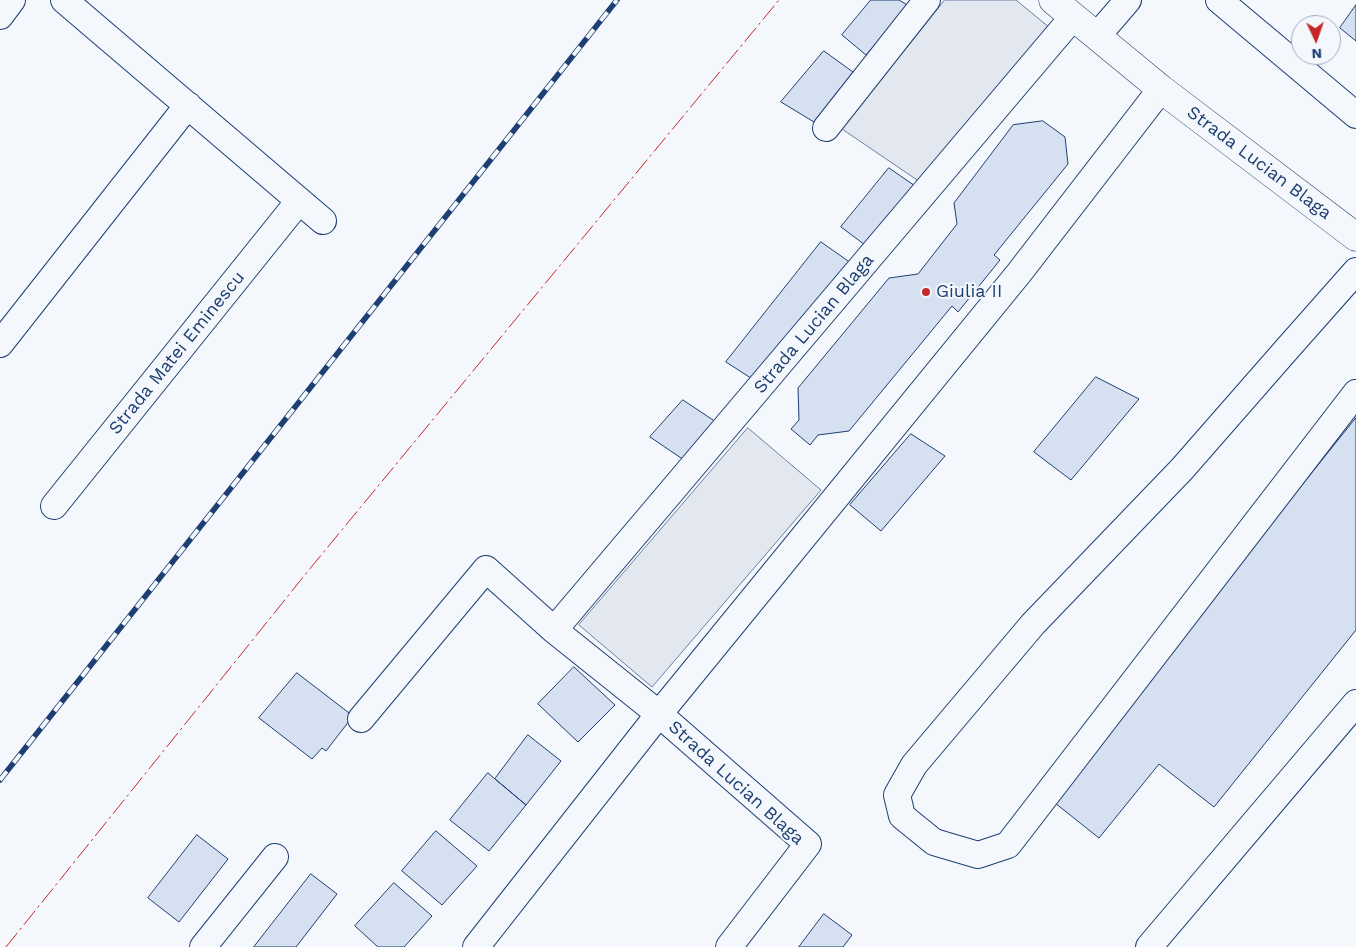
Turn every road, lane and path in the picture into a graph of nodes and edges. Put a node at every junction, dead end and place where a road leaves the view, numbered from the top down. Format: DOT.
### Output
graph roads {
  1 [pos="12,0"];
  2 [pos="64,0"];
  3 [pos="927,0"];
  4 [pos="1128,0"];
  5 [pos="1236,5"];
  6 [pos="1063,9"];
  7 [pos="0,16"];
  8 [pos="1096,36"];
  9 [pos="1161,89"];
  10 [pos="188,106"];
  11 [pos="1356,115"];
  12 [pos="826,128"];
  13 [pos="299,200"];
  14 [pos="323,221"];
  15 [pos="1356,237"];
  16 [pos="1356,271"];
  17 [pos="0,344"];
  18 [pos="1356,392"];
  19 [pos="54,506"];
  20 [pos="554,630"];
  21 [pos="1356,703"];
  22 [pos="659,714"];
  23 [pos="361,719"];
  24 [pos="275,857"];
  25 [pos="203,947"];
  26 [pos="476,947"];
  27 [pos="729,947"];
  28 [pos="1149,947"];
  1 -- 7 [label="street"];
  2 -- 10 [label="street"];
  3 -- 12 [label="street"];
  4 -- 8 [label="street"];
  5 -- 11 [label="street"];
  6 -- 8 [label="highway, Strada Lucian Blaga"];
  6 -- 20 [label="street, Strada Lucian Blaga"];
  8 -- 9 [label="highway, Strada Lucian Blaga"];
  9 -- 15 [label="highway, Strada Lucian Blaga"];
  9 -- 22 [label="street, Strada Lucian Blaga"];
  10 -- 13 [label="street"];
  10 -- 17 [label="street"];
  13 -- 14 [label="street"];
  13 -- 19 [label="street, Strada Matei Eminescu"];
  16 -- 18 [label="street"];
  20 -- 22 [label="street, Strada Lucian Blaga"];
  20 -- 23 [label="street, Strada Lucian Blaga"];
  21 -- 28 [label="street"];
  22 -- 26 [label="street, Strada Lucian Blaga"];
  22 -- 27 [label="street, Strada Lucian Blaga"];
  24 -- 25 [label="street"];
}
